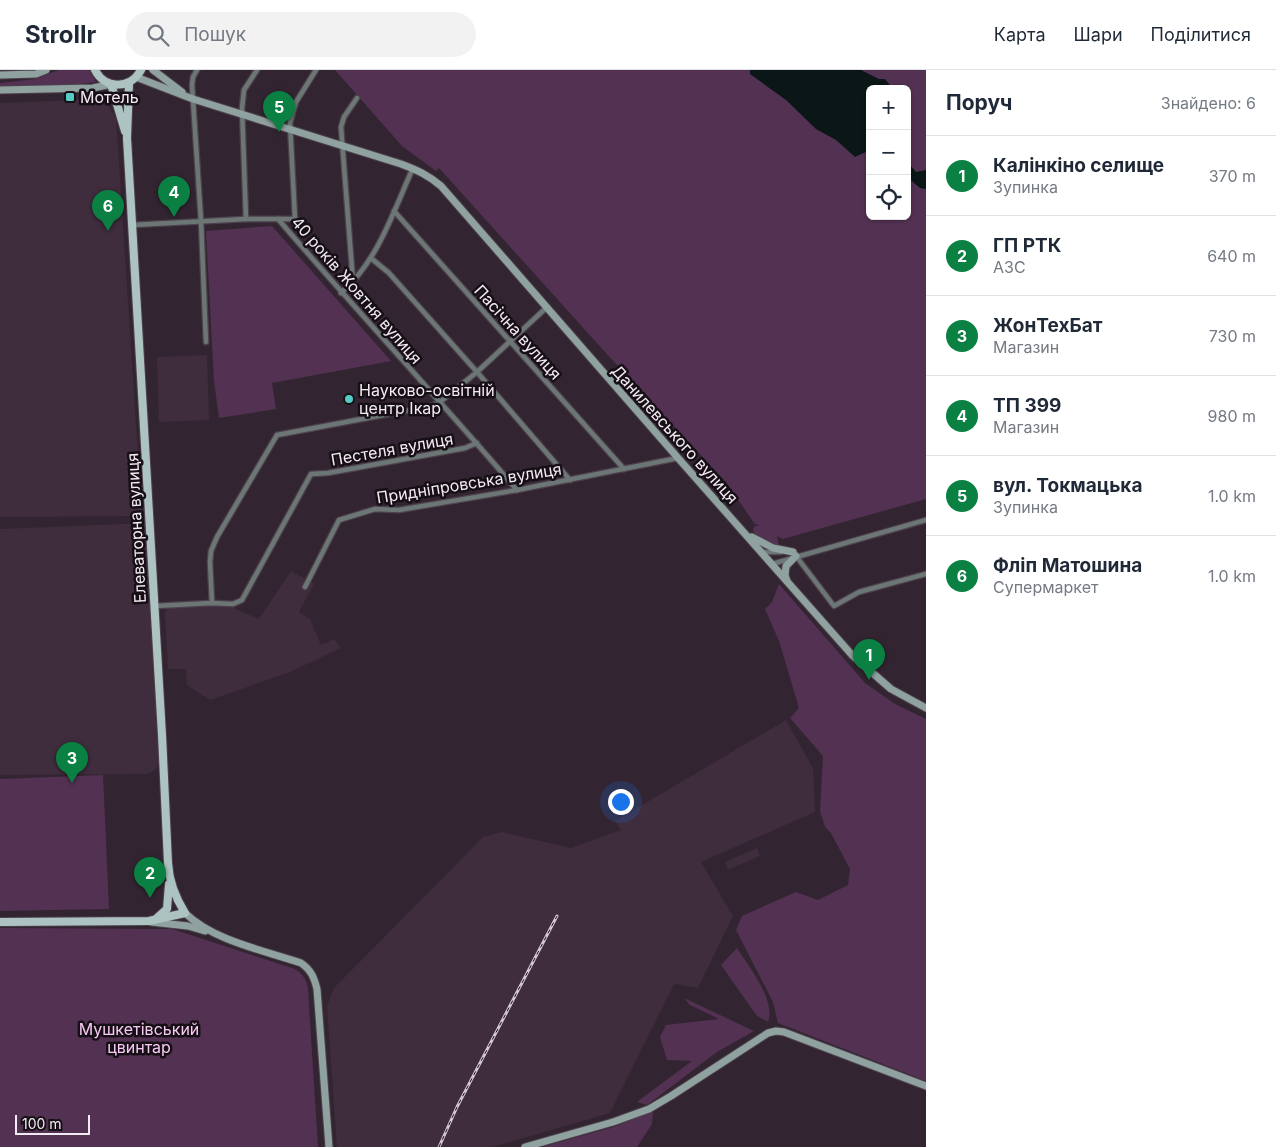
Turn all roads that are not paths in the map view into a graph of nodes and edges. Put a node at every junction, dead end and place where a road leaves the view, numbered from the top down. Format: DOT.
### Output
graph roads {
  1 [pos="46,70"];
  2 [pos="95,70"];
  3 [pos="141,70"];
  4 [pos="153,70"];
  5 [pos="197,70"];
  6 [pos="257,70"];
  7 [pos="316,70"];
  8 [pos="0,75"];
  9 [pos="136,77"];
  10 [pos="129,83"];
  11 [pos="111,84"];
  12 [pos="0,90"];
  13 [pos="356,98"];
  14 [pos="193,99"];
  15 [pos="242,114"];
  16 [pos="291,129"];
  17 [pos="127,138"];
  18 [pos="341,145"];
  19 [pos="413,168"];
  20 [pos="394,211"];
  21 [pos="246,219"];
  22 [pos="278,220"];
  23 [pos="201,221"];
  24 [pos="132,225"];
  25 [pos="372,259"];
  26 [pos="353,282"];
  27 [pos="341,292"];
  28 [pos="546,308"];
  29 [pos="206,342"];
  30 [pos="510,342"];
  31 [pos="477,372"];
  32 [pos="440,402"];
  33 [pos="477,443"];
  34 [pos="678,458"];
  35 [pos="624,469"];
  36 [pos="570,480"];
  37 [pos="517,490"];
  38 [pos="926,520"];
  39 [pos="743,531"];
  40 [pos="762,552"];
  41 [pos="795,554"];
  42 [pos="772,564"];
  43 [pos="926,574"];
  44 [pos="788,583"];
  45 [pos="305,587"];
  46 [pos="212,603"];
  47 [pos="155,606"];
  48 [pos="926,708"];
  49 [pos="169,876"];
  50 [pos="185,912"];
  51 [pos="149,921"];
  52 [pos="0,922"];
  53 [pos="216,934"];
  54 [pos="926,1086"];
  55 [pos="329,1147"];
  56 [pos="525,1147"];
  1 -- 8 [label="street"];
  2 -- 11 [label="main road"];
  3 -- 9 [label="main road"];
  4 -- 14 [label="street"];
  5 -- 14 [label="street"];
  6 -- 15 [label="street"];
  7 -- 16 [label="street"];
  9 -- 10 [label="main road"];
  9 -- 14 [label="street"];
  10 -- 11 [label="main road"];
  10 -- 17 [label="main road, Елеваторна вулиця"];
  11 -- 12 [label="street"];
  11 -- 17 [label="main road, Елеваторна вулиця"];
  13 -- 18 [label="street"];
  14 -- 15 [label="street, Данилевського вулиця"];
  14 -- 23 [label="street"];
  15 -- 16 [label="street, Данилевського вулиця"];
  15 -- 21 [label="street"];
  16 -- 18 [label="street, Данилевського вулиця"];
  16 -- 22 [label="street, 40 років Жовтня вулиця"];
  17 -- 24 [label="main road, Елеваторна вулиця"];
  18 -- 19 [label="street, Данилевського вулиця"];
  18 -- 26 [label="street"];
  19 -- 20 [label="street"];
  19 -- 28 [label="street, Данилевського вулиця"];
  20 -- 25 [label="street"];
  20 -- 30 [label="street, Пасічна вулиця"];
  21 -- 22 [label="street, 40 років Жовтня вулиця"];
  21 -- 23 [label="street, 40 років Жовтня вулиця"];
  22 -- 27 [label="street, 40 років Жовтня вулиця"];
  23 -- 24 [label="street, 40 років Жовтня вулиця"];
  23 -- 29 [label="street"];
  24 -- 47 [label="main road, Елеваторна вулиця"];
  25 -- 26 [label="street"];
  25 -- 31 [label="street"];
  26 -- 27 [label="street"];
  27 -- 32 [label="street, 40 років Жовтня вулиця"];
  28 -- 30 [label="street"];
  28 -- 34 [label="street, Данилевського вулиця"];
  30 -- 31 [label="street"];
  30 -- 35 [label="street, Пасічна вулиця"];
  31 -- 32 [label="street"];
  31 -- 36 [label="street"];
  32 -- 33 [label="street, 40 років Жовтня вулиця"];
  32 -- 46 [label="street"];
  33 -- 37 [label="street, 40 років Жовтня вулиця"];
  33 -- 46 [label="street, Пестеля вулиця"];
  34 -- 35 [label="street, Придніпровська вулиця"];
  34 -- 39 [label="street, Данилевського вулиця"];
  35 -- 36 [label="street, Придніпровська вулиця"];
  36 -- 37 [label="street, Придніпровська вулиця"];
  37 -- 45 [label="street, Придніпровська вулиця"];
  38 -- 41 [label="street"];
  39 -- 40 [label="street, Данилевського вулиця"];
  39 -- 41 [label="street"];
  40 -- 41 [label="street"];
  40 -- 42 [label="street, Данилевського вулиця"];
  41 -- 42 [label="street"];
  41 -- 43 [label="street"];
  41 -- 44 [label="street"];
  42 -- 44 [label="street, Данилевського вулиця"];
  44 -- 48 [label="street, Данилевського вулиця"];
  46 -- 47 [label="street"];
  47 -- 49 [label="main road, Елеваторна вулиця"];
  49 -- 50 [label="main road, Елеваторна вулиця"];
  49 -- 51 [label="main road"];
  50 -- 51 [label="main road"];
  50 -- 53 [label="street"];
  51 -- 52 [label="main road"];
  51 -- 53 [label="street"];
  53 -- 55 [label="street"];
  54 -- 56 [label="street"];
}
